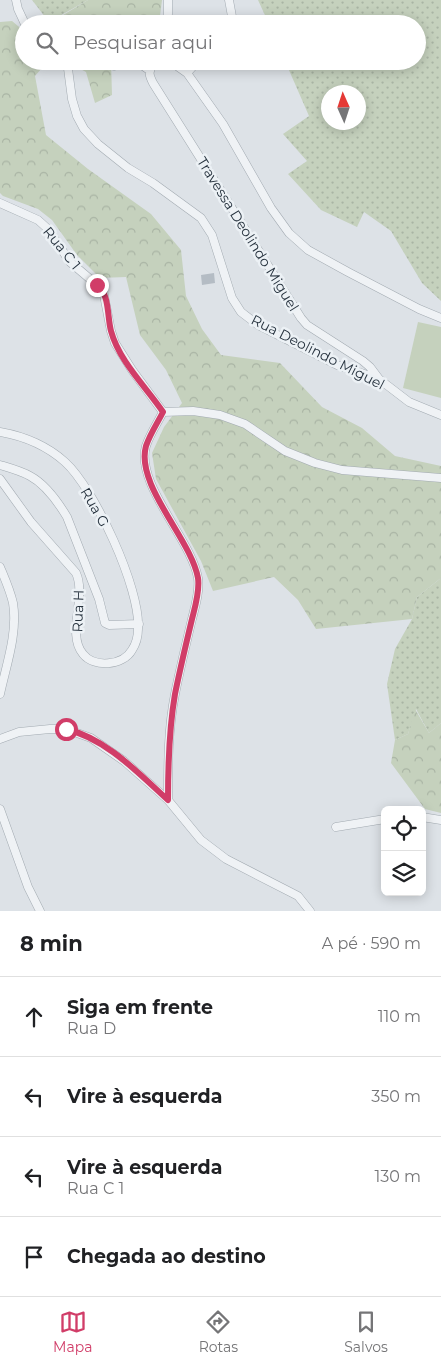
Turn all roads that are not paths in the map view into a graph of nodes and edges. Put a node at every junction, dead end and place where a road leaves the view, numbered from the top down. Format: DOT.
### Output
graph roads {
  1 [pos="16,0"];
  2 [pos="168,0"];
  3 [pos="229,0"];
  4 [pos="21,15"];
  5 [pos="168,15"];
  6 [pos="231,15"];
  7 [pos="68,70"];
  8 [pos="150,70"];
  9 [pos="182,70"];
  10 [pos="190,70"];
  11 [pos="187,73"];
  12 [pos="0,203"];
  13 [pos="441,318"];
  14 [pos="379,379"];
  15 [pos="163,412"];
  16 [pos="441,415"];
  17 [pos="0,432"];
  18 [pos="0,465"];
  19 [pos="441,478"];
  20 [pos="0,479"];
  21 [pos="0,567"];
  22 [pos="139,624"];
  23 [pos="0,694"];
  24 [pos="0,739"];
  25 [pos="168,800"];
  26 [pos="0,809"];
  27 [pos="426,818"];
  28 [pos="381,820"];
  29 [pos="441,820"];
  30 [pos="336,826"];
  31 [pos="40,911"];
  32 [pos="310,911"];
  1 -- 4 [label="street"];
  2 -- 5 [label="street"];
  3 -- 6 [label="street"];
  7 -- 14 [label="street, Rua Deolindo Miguel"];
  8 -- 14 [label="street, Travessa Deolindo Miguel"];
  9 -- 11 [label="street"];
  10 -- 11 [label="street"];
  11 -- 13 [label="street"];
  12 -- 15 [label="street, Rua C 1"];
  14 -- 16 [label="street, Rua Deolindo Miguel"];
  15 -- 19 [label="street"];
  15 -- 25 [label="street"];
  17 -- 22 [label="street, Rua G"];
  18 -- 22 [label="street"];
  20 -- 22 [label="street, Rua H"];
  21 -- 23 [label="street"];
  24 -- 25 [label="street"];
  25 -- 32 [label="street"];
  26 -- 31 [label="street"];
  27 -- 29 [label="street"];
  28 -- 30 [label="street"];
}
